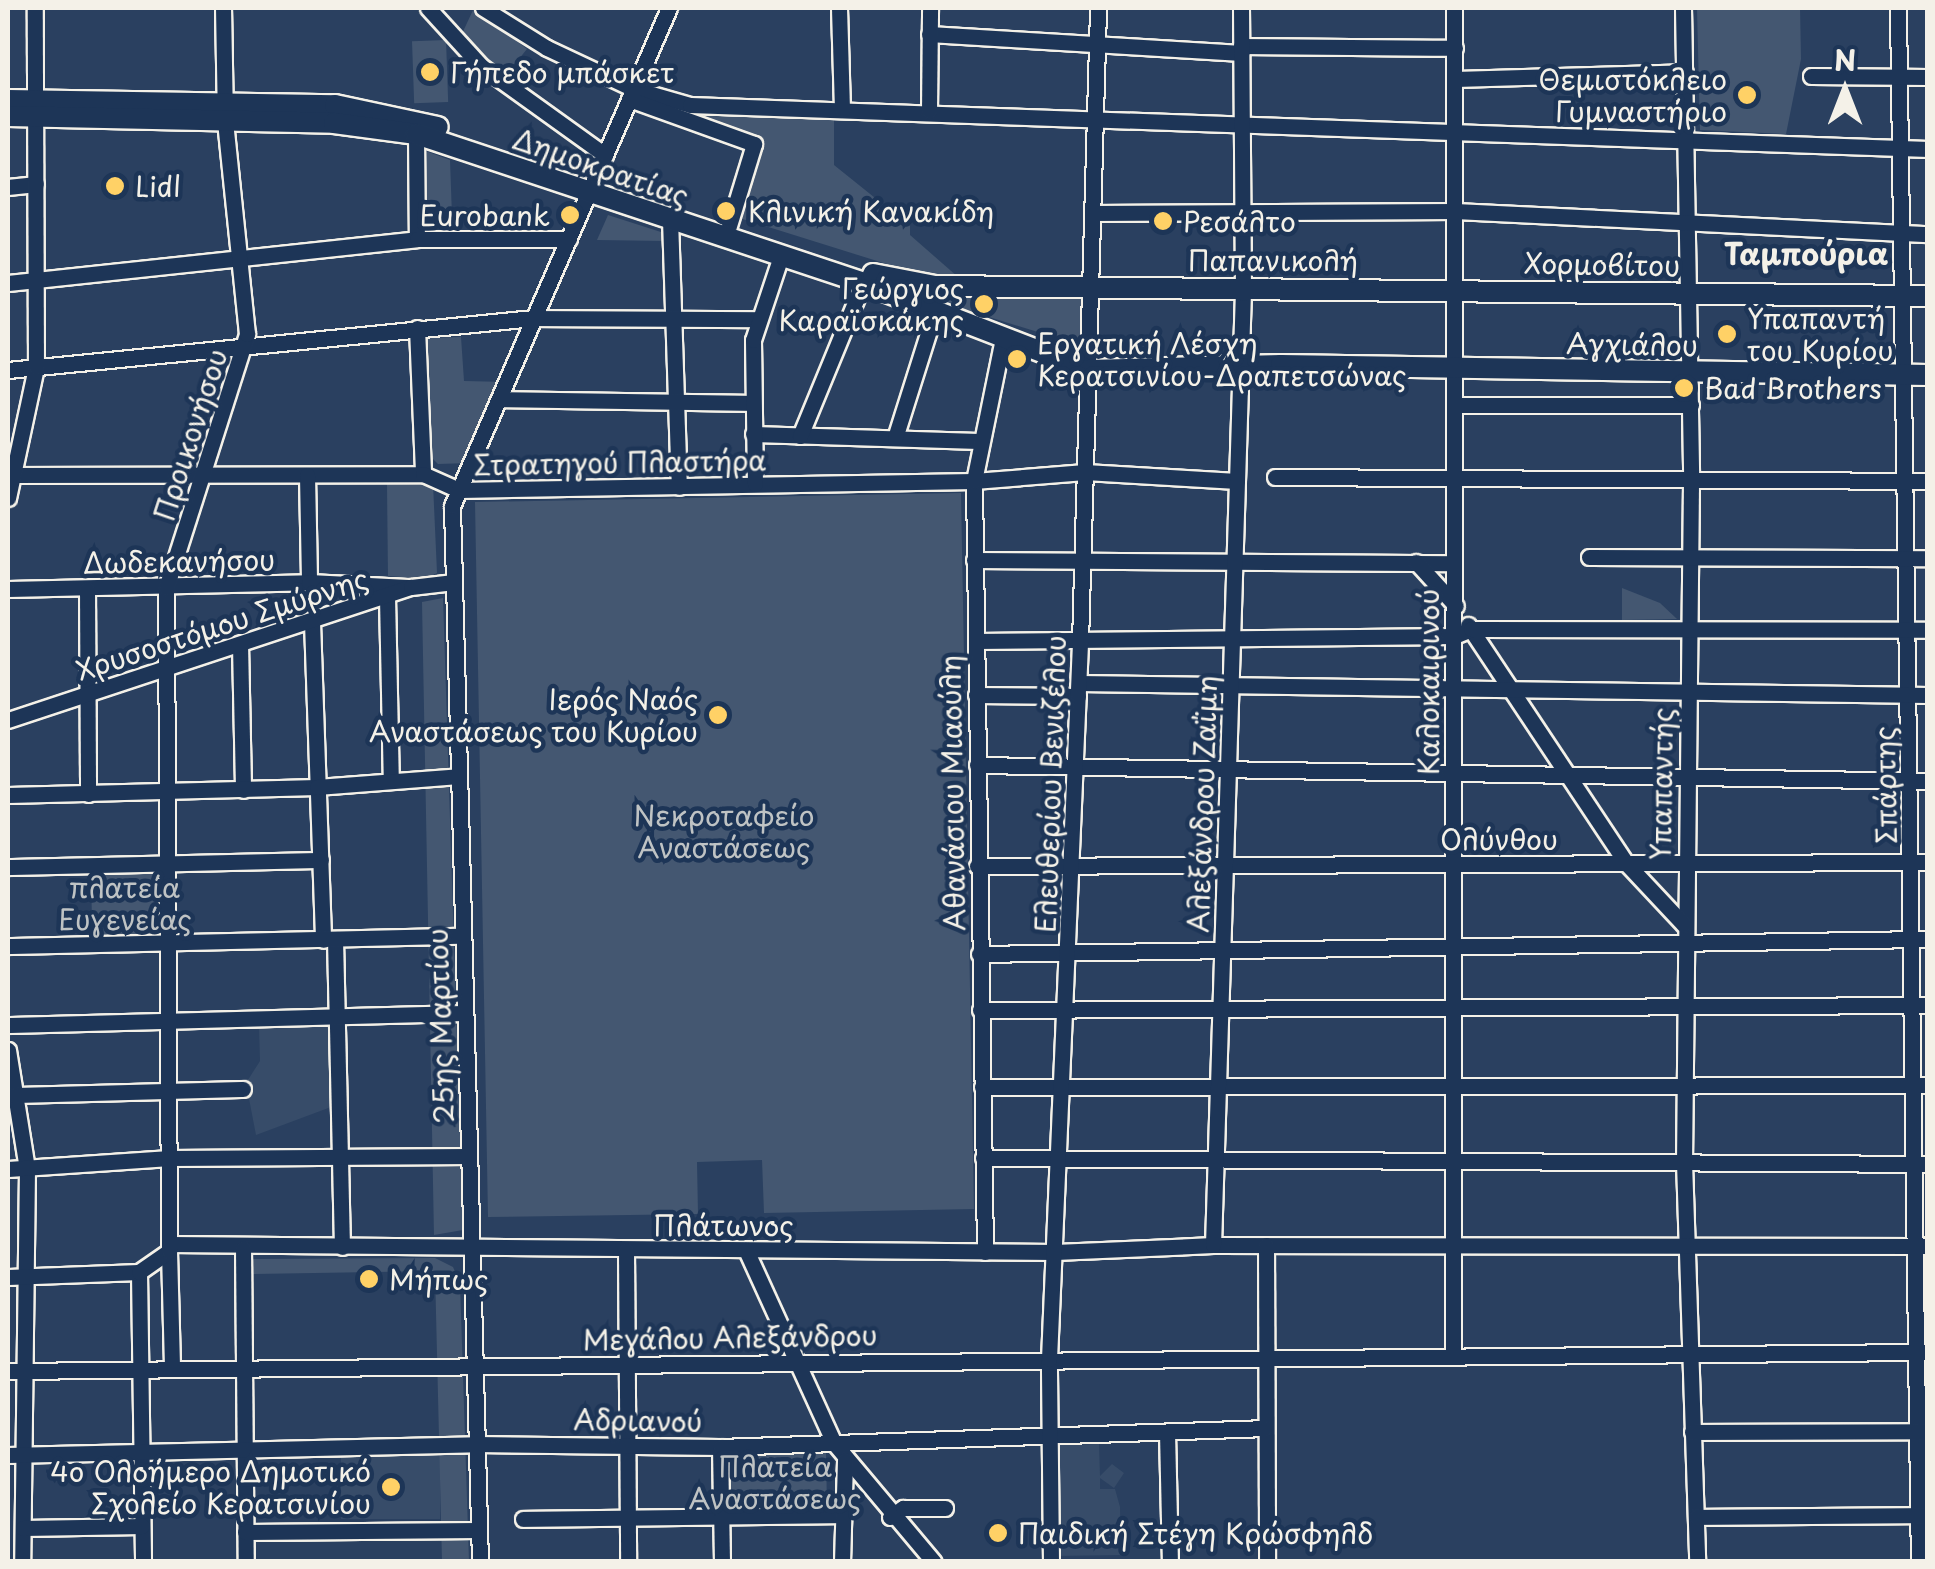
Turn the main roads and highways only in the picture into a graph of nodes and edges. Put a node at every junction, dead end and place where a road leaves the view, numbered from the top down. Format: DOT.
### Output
graph roads {
  1 [pos="8,100"];
  2 [pos="35,108"];
  3 [pos="225,112"];
  4 [pos="8,116"];
  5 [pos="592,185"];
  6 [pos="1090,289"];
  7 [pos="1456,289"];
  8 [pos="1928,296"];
  9 [pos="1456,368"];
  10 [pos="1928,376"];
  1 -- 2 [label="main road, Δημοκρατίας"];
  2 -- 3 [label="main road, Δημοκρατίας"];
  2 -- 4 [label="main road, Δημοκρατίας"];
  3 -- 5 [label="main road, Δημοκρατίας"];
  3 -- 5 [label="main road, Δημοκρατίας"];
  5 -- 6 [label="main road, Δημοκρατίας"];
  5 -- 9 [label="main road, Δημοκρατίας"];
  6 -- 7 [label="main road, Παπανικολή"];
  7 -- 8 [label="main road, Χορμοβίτου"];
  9 -- 10 [label="main road, Αγχιάλου"];
}
